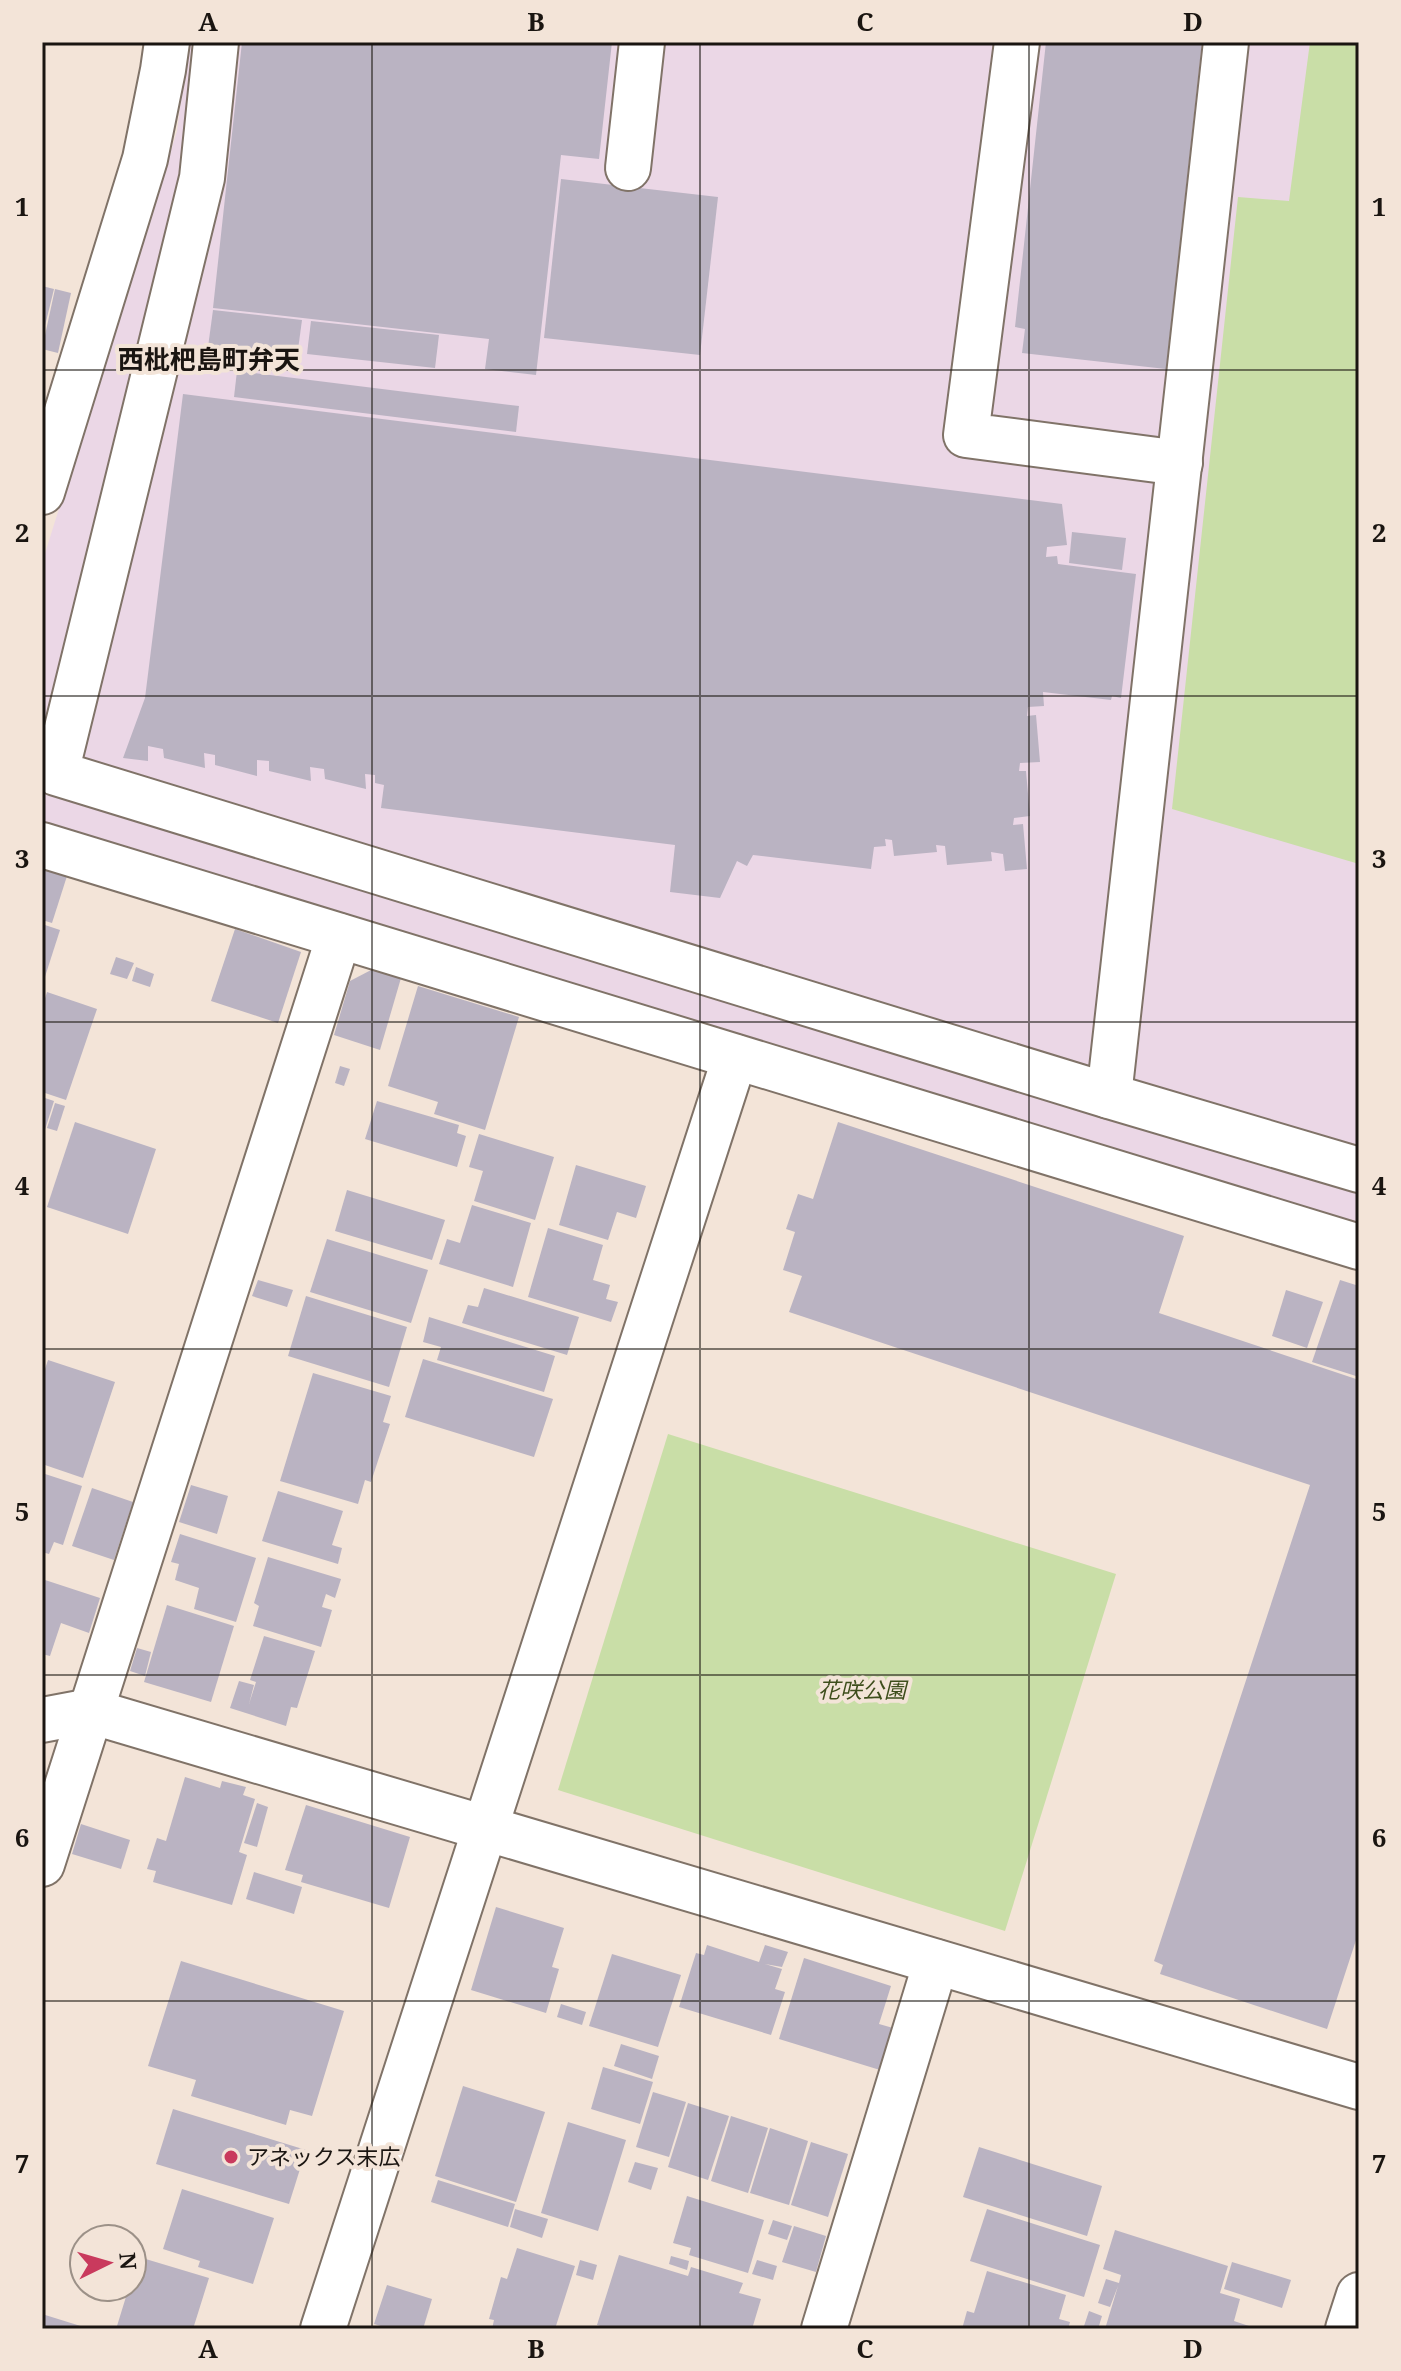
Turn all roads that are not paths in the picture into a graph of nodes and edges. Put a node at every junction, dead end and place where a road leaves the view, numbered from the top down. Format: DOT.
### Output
graph roads {
  1 [pos="167,42"];
  2 [pos="216,42"];
  3 [pos="642,42"];
  4 [pos="1017,42"];
  5 [pos="1226,42"];
  6 [pos="628,168"];
  7 [pos="1180,463"];
  8 [pos="42,492"];
  9 [pos="42,845"];
  10 [pos="339,936"];
  11 [pos="735,1057"];
  12 [pos="1109,1096"];
  13 [pos="1359,1170"];
  14 [pos="1359,1247"];
  15 [pos="90,1711"];
  16 [pos="42,1720"];
  17 [pos="486,1828"];
  18 [pos="42,1864"];
  19 [pos="936,1962"];
  20 [pos="1359,2087"];
  21 [pos="1359,2295"];
  22 [pos="323,2329"];
  23 [pos="824,2329"];
  24 [pos="1348,2329"];
  1 -- 8 [label="street"];
  2 -- 12 [label="street"];
  3 -- 6 [label="street"];
  4 -- 7 [label="street"];
  5 -- 7 [label="street"];
  7 -- 12 [label="street"];
  9 -- 10 [label="street"];
  10 -- 11 [label="street"];
  10 -- 15 [label="street"];
  11 -- 14 [label="street"];
  11 -- 17 [label="street"];
  12 -- 13 [label="street"];
  15 -- 16 [label="street"];
  15 -- 17 [label="street"];
  15 -- 18 [label="street"];
  17 -- 19 [label="street"];
  17 -- 22 [label="street"];
  19 -- 20 [label="street"];
  19 -- 23 [label="street"];
  21 -- 24 [label="street"];
}
